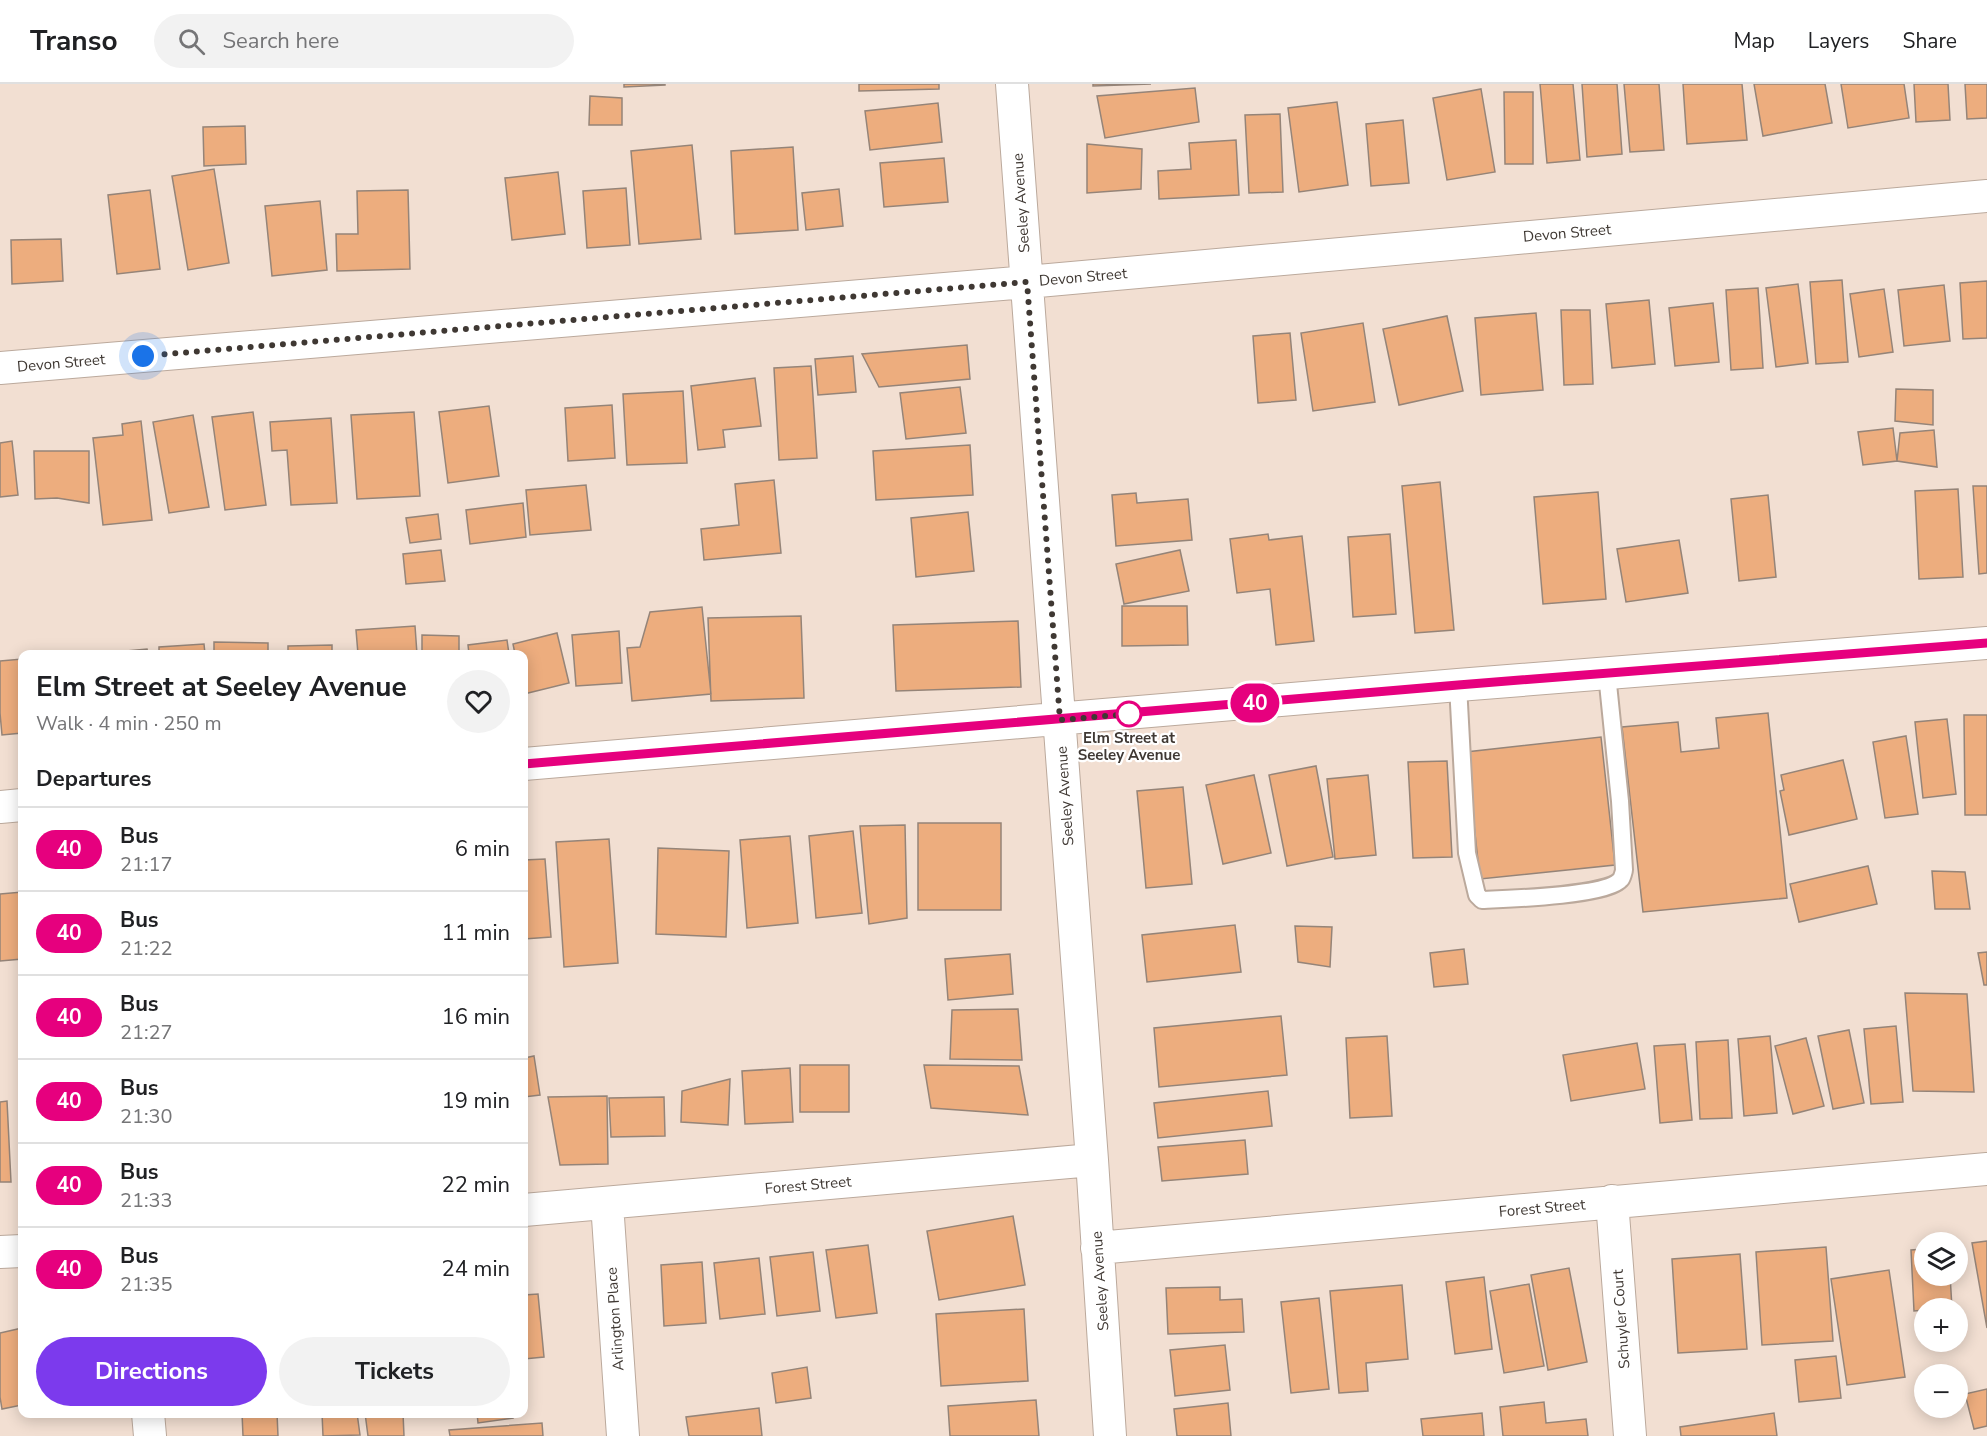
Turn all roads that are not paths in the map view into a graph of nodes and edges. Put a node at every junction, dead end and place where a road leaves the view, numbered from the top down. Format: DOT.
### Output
graph roads {
  1 [pos="1012,84"];
  2 [pos="1987,196"];
  3 [pos="1027,282"];
  4 [pos="0,368"];
  5 [pos="1987,643"];
  6 [pos="1607,674"];
  7 [pos="1458,685"];
  8 [pos="1060,720"];
  9 [pos="528,764"];
  10 [pos="18,805"];
  11 [pos="0,807"];
  12 [pos="1092,1160"];
  13 [pos="1987,1169"];
  14 [pos="1612,1202"];
  15 [pos="607,1203"];
  16 [pos="528,1210"];
  17 [pos="1097,1248"];
  18 [pos="18,1251"];
  19 [pos="0,1252"];
  20 [pos="148,1418"];
  21 [pos="150,1436"];
  22 [pos="623,1436"];
  23 [pos="1110,1436"];
  24 [pos="1630,1436"];
  1 -- 3 [label="street, Seeley Avenue"];
  2 -- 3 [label="street, Devon Street"];
  3 -- 4 [label="street, Devon Street"];
  3 -- 8 [label="street, Seeley Avenue"];
  5 -- 6 [label="street"];
  6 -- 7 [label="street"];
  6 -- 7 [label="lane"];
  7 -- 8 [label="street"];
  8 -- 9 [label="street"];
  8 -- 12 [label="street, Seeley Avenue"];
  10 -- 11 [label="street"];
  12 -- 15 [label="street, Forest Street"];
  12 -- 17 [label="street, Seeley Avenue"];
  13 -- 14 [label="street, Forest Street"];
  14 -- 17 [label="street, Forest Street"];
  14 -- 24 [label="street, Schuyler Court"];
  15 -- 16 [label="street, Forest Street"];
  15 -- 22 [label="street, Arlington Place"];
  17 -- 23 [label="street, Seeley Avenue"];
  18 -- 19 [label="street"];
  20 -- 21 [label="street"];
}
